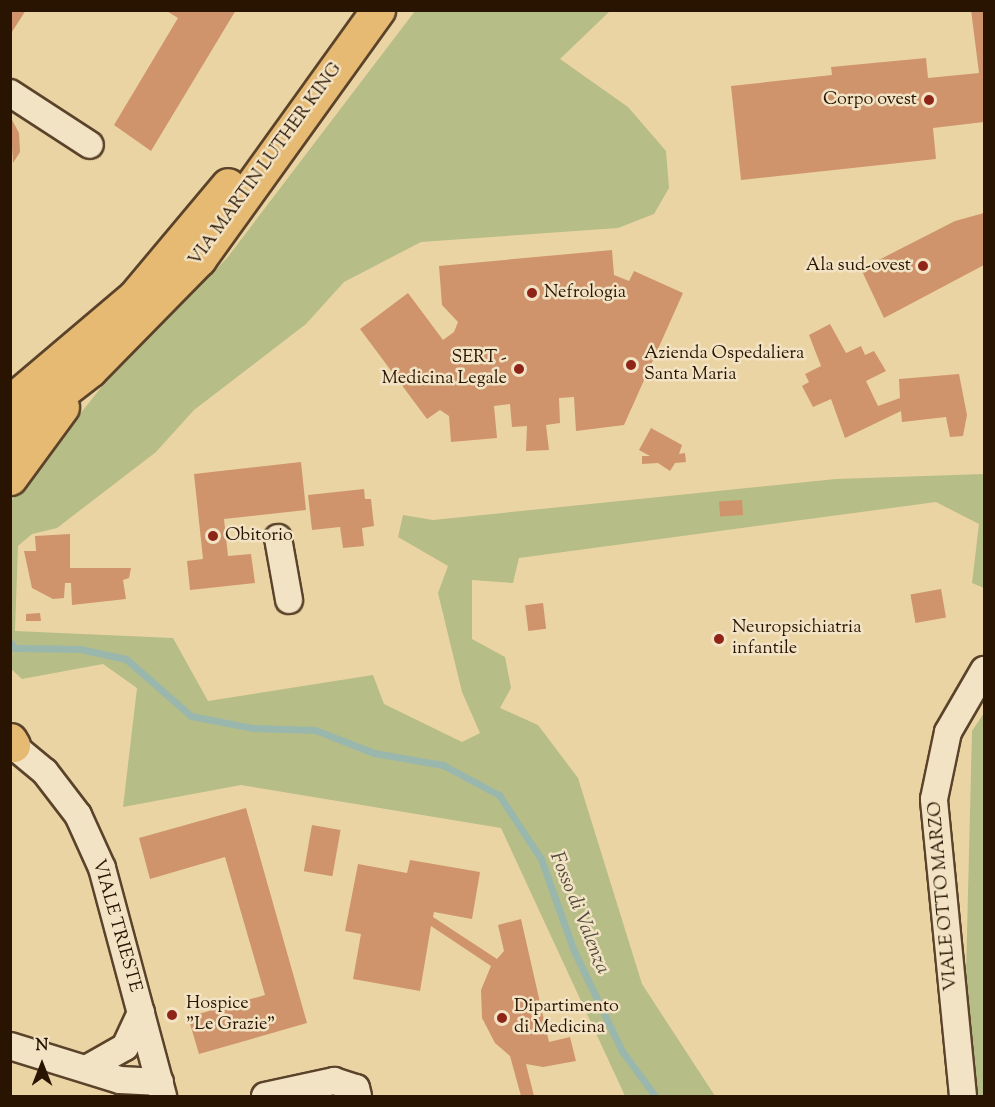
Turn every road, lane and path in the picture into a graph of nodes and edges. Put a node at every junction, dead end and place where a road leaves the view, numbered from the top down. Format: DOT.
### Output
graph roads {
  1 [pos="353,10"];
  2 [pos="378,10"];
  3 [pos="10,93"];
  4 [pos="90,145"];
  5 [pos="90,370"];
  6 [pos="10,402"];
  7 [pos="10,432"];
  8 [pos="10,478"];
  9 [pos="278,538"];
  10 [pos="289,600"];
  11 [pos="984,670"];
  12 [pos="12,743"];
  13 [pos="141,1013"];
  14 [pos="10,1046"];
  15 [pos="125,1047"];
  16 [pos="86,1069"];
  17 [pos="118,1088"];
  18 [pos="162,1089"];
  19 [pos="265,1096"];
  20 [pos="358,1096"];
  21 [pos="963,1096"];
  1 -- 6 [label="main road, VIA MARTIN LUTHER KING"];
  2 -- 5 [label="main road, VIA MARTIN LUTHER KING"];
  3 -- 4 [label="street"];
  5 -- 7 [label="main road, VIA MARTIN LUTHER KING"];
  5 -- 8 [label="main road"];
  9 -- 10 [label="street"];
  11 -- 21 [label="street, VIALE OTTO MARZO"];
  12 -- 13 [label="street, VIALE TRIESTE"];
  13 -- 15 [label="street"];
  13 -- 18 [label="street, VIALE TRIESTE"];
  14 -- 16 [label="street"];
  15 -- 16 [label="street"];
  15 -- 17 [label="street"];
  16 -- 17 [label="street"];
  17 -- 18 [label="street"];
  19 -- 20 [label="street"];
}
